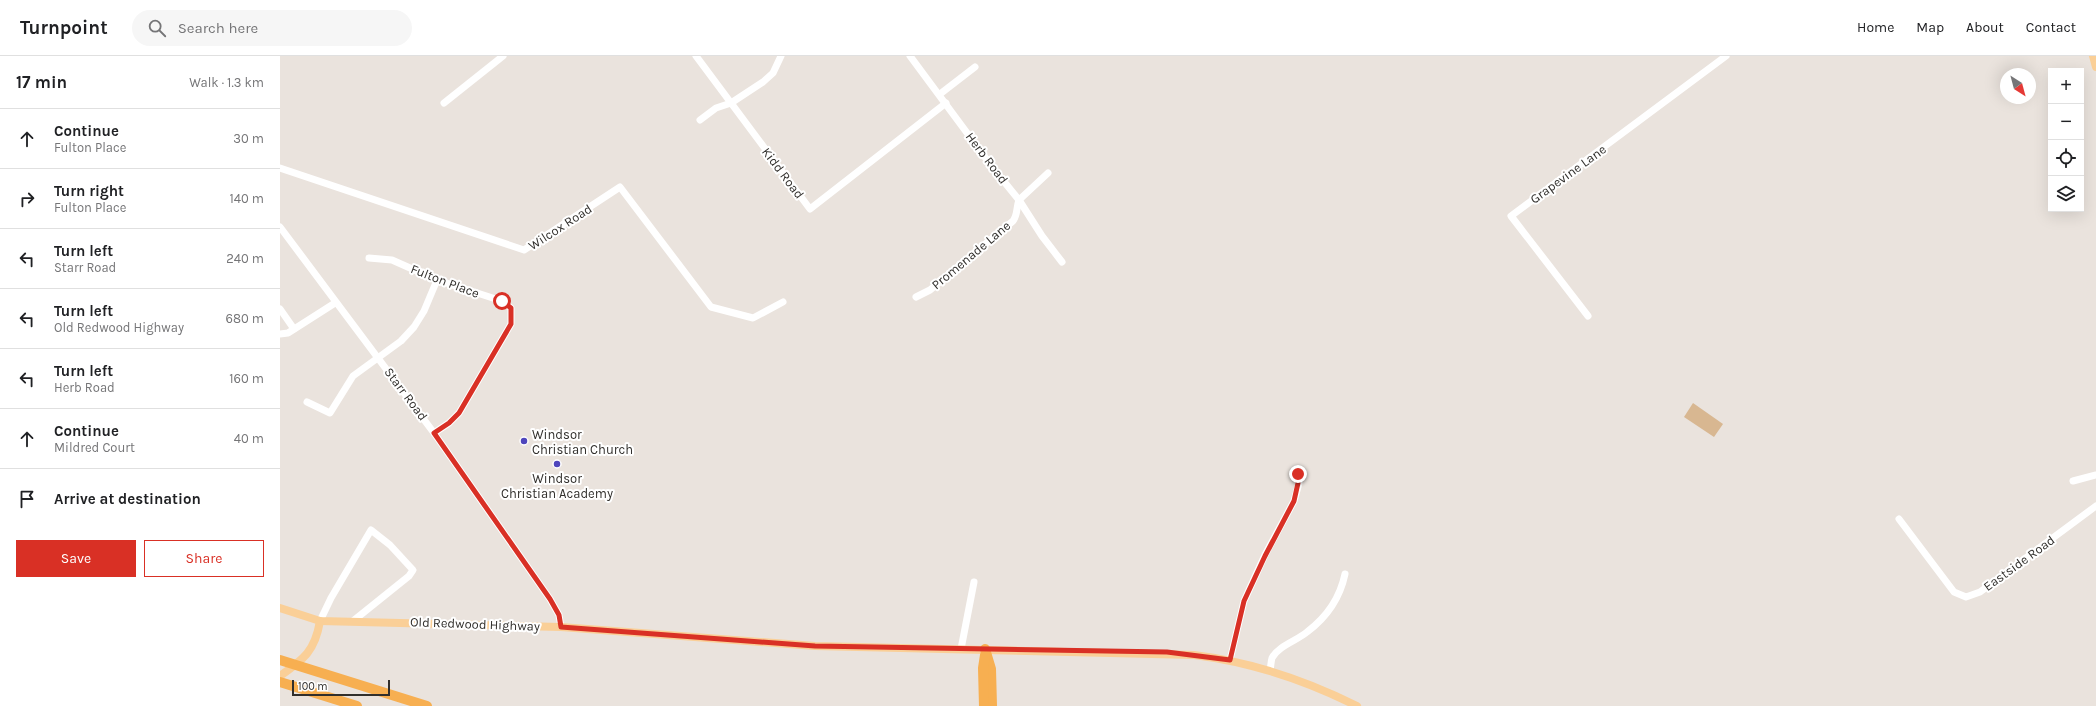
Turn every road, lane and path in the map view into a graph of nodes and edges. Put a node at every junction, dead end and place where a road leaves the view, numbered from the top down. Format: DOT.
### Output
graph roads {
  1 [pos="503,56"];
  2 [pos="696,56"];
  3 [pos="781,56"];
  4 [pos="910,56"];
  5 [pos="1726,56"];
  6 [pos="2093,56"];
  7 [pos="976,67"];
  8 [pos="2096,67"];
  9 [pos="940,94"];
  10 [pos="444,102"];
  11 [pos="731,103"];
  12 [pos="946,103"];
  13 [pos="700,120"];
  14 [pos="280,168"];
  15 [pos="1048,173"];
  16 [pos="1019,200"];
  17 [pos="280,227"];
  18 [pos="369,258"];
  19 [pos="1062,262"];
  20 [pos="437,280"];
  21 [pos="916,296"];
  22 [pos="783,302"];
  23 [pos="335,303"];
  24 [pos="280,309"];
  25 [pos="1588,316"];
  26 [pos="291,331"];
  27 [pos="280,334"];
  28 [pos="378,357"];
  29 [pos="307,402"];
  30 [pos="434,433"];
  31 [pos="1298,474"];
  32 [pos="2096,475"];
  33 [pos="2073,481"];
  34 [pos="2096,506"];
  35 [pos="1899,519"];
  36 [pos="1345,574"];
  37 [pos="974,582"];
  38 [pos="280,608"];
  39 [pos="320,621"];
  40 [pos="353,621"];
  41 [pos="561,627"];
  42 [pos="961,649"];
  43 [pos="985,649"];
  44 [pos="280,660"];
  45 [pos="1230,660"];
  46 [pos="1270,670"];
  47 [pos="280,676"];
  48 [pos="280,682"];
  49 [pos="357,706"];
  50 [pos="427,706"];
  51 [pos="984,706"];
  52 [pos="992,706"];
  53 [pos="1357,706"];
  1 -- 10 [label="street"];
  2 -- 11 [label="street, Kidd Road"];
  3 -- 11 [label="street"];
  4 -- 9 [label="street, Herb Road"];
  5 -- 25 [label="street, Grapevine Lane"];
  6 -- 8 [label="main road"];
  7 -- 9 [label="street"];
  9 -- 12 [label="street, Herb Road"];
  11 -- 12 [label="street, Kidd Road"];
  11 -- 13 [label="street"];
  12 -- 16 [label="street, Herb Road"];
  14 -- 22 [label="street, Wilcox Road"];
  15 -- 16 [label="street"];
  16 -- 19 [label="street, Herb Road"];
  16 -- 21 [label="street, Promenade Lane"];
  17 -- 23 [label="street, Starr Road"];
  18 -- 20 [label="street, Fulton Place"];
  20 -- 28 [label="street"];
  20 -- 30 [label="street, Fulton Place"];
  23 -- 26 [label="street"];
  23 -- 28 [label="street, Starr Road"];
  24 -- 26 [label="street"];
  26 -- 27 [label="street"];
  28 -- 29 [label="street"];
  28 -- 30 [label="street, Starr Road"];
  30 -- 41 [label="street, Starr Road"];
  31 -- 45 [label="street"];
  32 -- 33 [label="street"];
  34 -- 35 [label="street, Eastside Road"];
  36 -- 46 [label="street"];
  37 -- 42 [label="street"];
  38 -- 39 [label="main road, Old Redwood Highway"];
  39 -- 40 [label="main road, Old Redwood Highway"];
  39 -- 40 [label="street"];
  39 -- 47 [label="main road"];
  40 -- 41 [label="main road, Old Redwood Highway"];
  41 -- 42 [label="main road, Old Redwood Highway"];
  42 -- 43 [label="main road, Old Redwood Highway"];
  43 -- 45 [label="main road, Old Redwood Highway"];
  43 -- 51 [label="highway"];
  43 -- 52 [label="highway"];
  44 -- 50 [label="highway"];
  45 -- 46 [label="main road, Old Redwood Highway"];
  46 -- 53 [label="main road, Old Redwood Highway"];
  48 -- 49 [label="highway"];
}
